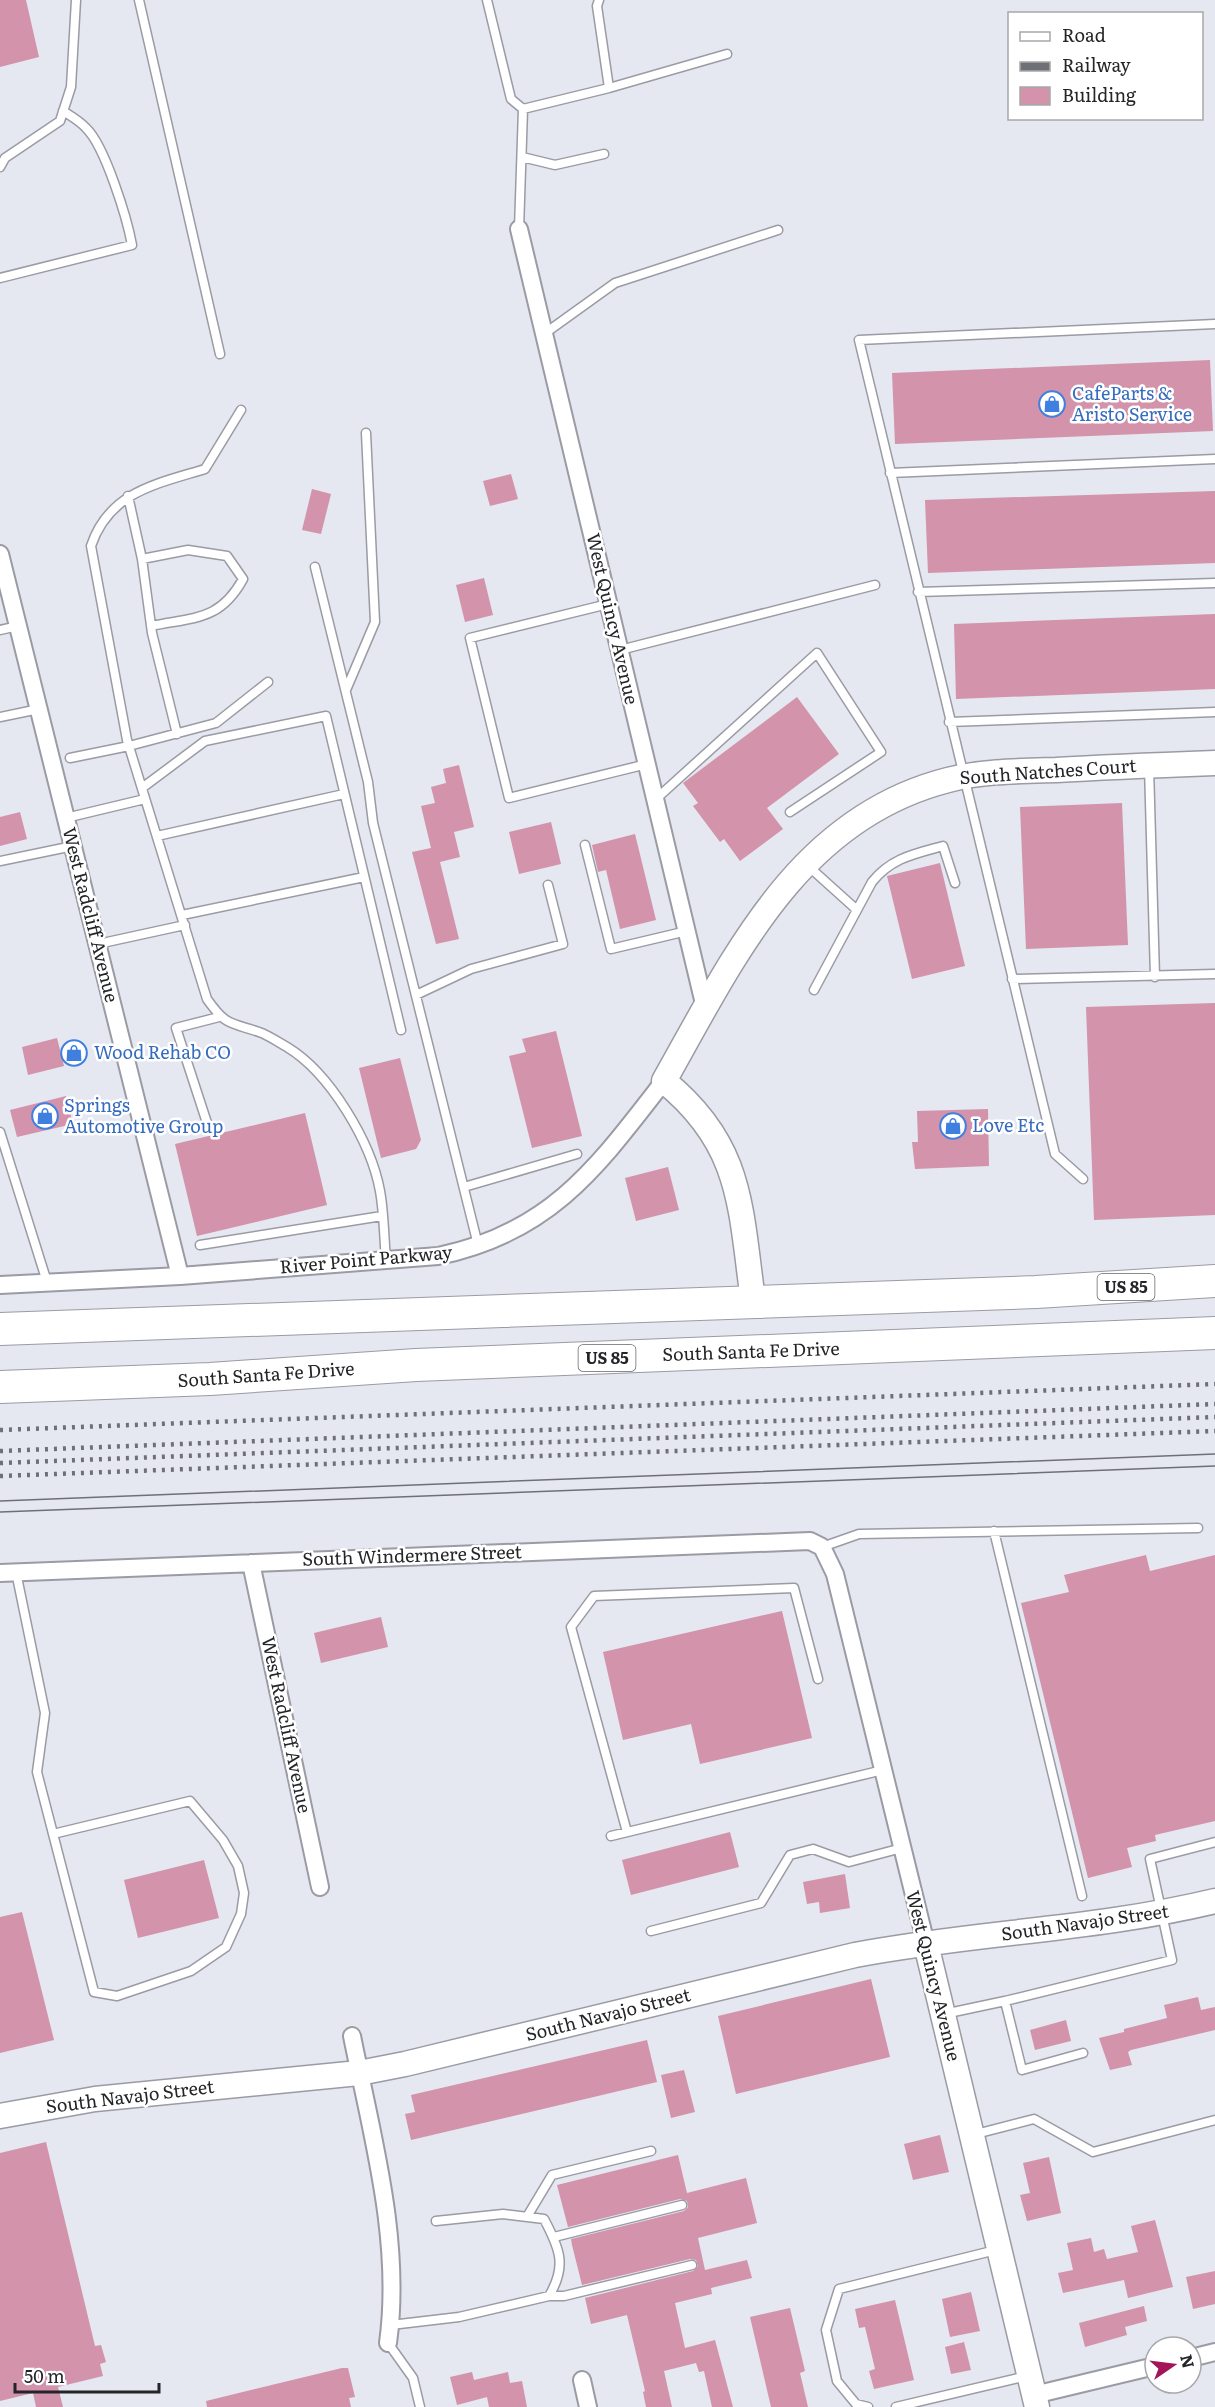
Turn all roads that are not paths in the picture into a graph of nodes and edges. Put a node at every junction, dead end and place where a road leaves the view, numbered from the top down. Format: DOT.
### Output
graph roads {
  1 [pos="76,0"];
  2 [pos="139,0"];
  3 [pos="488,0"];
  4 [pos="599,0"];
  5 [pos="727,54"];
  6 [pos="609,88"];
  7 [pos="523,109"];
  8 [pos="63,111"];
  9 [pos="604,154"];
  10 [pos="522,157"];
  11 [pos="0,167"];
  12 [pos="519,229"];
  13 [pos="778,230"];
  14 [pos="0,278"];
  15 [pos="1215,324"];
  16 [pos="544,334"];
  17 [pos="220,354"];
  18 [pos="241,410"];
  19 [pos="366,433"];
  20 [pos="1215,459"];
  21 [pos="890,473"];
  22 [pos="128,496"];
  23 [pos="0,554"];
  24 [pos="142,559"];
  25 [pos="315,567"];
  26 [pos="1215,583"];
  27 [pos="875,585"];
  28 [pos="918,592"];
  29 [pos="609,604"];
  30 [pos="18,626"];
  31 [pos="151,626"];
  32 [pos="0,630"];
  33 [pos="620,650"];
  34 [pos="268,682"];
  35 [pos="345,690"];
  36 [pos="39,709"];
  37 [pos="1215,712"];
  38 [pos="0,717"];
  39 [pos="949,722"];
  40 [pos="177,735"];
  41 [pos="129,746"];
  42 [pos="70,758"];
  43 [pos="1215,763"];
  44 [pos="647,764"];
  45 [pos="1149,766"];
  46 [pos="962,777"];
  47 [pos="142,788"];
  48 [pos="344,794"];
  49 [pos="145,799"];
  50 [pos="655,799"];
  51 [pos="790,812"];
  52 [pos="74,816"];
  53 [pos="157,836"];
  54 [pos="585,845"];
  55 [pos="73,846"];
  56 [pos="0,861"];
  57 [pos="805,863"];
  58 [pos="364,877"];
  59 [pos="955,884"];
  60 [pos="548,885"];
  61 [pos="857,910"];
  62 [pos="182,915"];
  63 [pos="185,925"];
  64 [pos="687,931"];
  65 [pos="107,942"];
  66 [pos="1215,974"];
  67 [pos="1155,976"];
  68 [pos="1012,978"];
  69 [pos="814,990"];
  70 [pos="416,995"];
  71 [pos="705,1008"];
  72 [pos="219,1017"];
  73 [pos="400,1030"];
  74 [pos="664,1081"];
  75 [pos="209,1129"];
  76 [pos="0,1132"];
  77 [pos="577,1154"];
  78 [pos="1083,1179"];
  79 [pos="464,1187"];
  80 [pos="382,1216"];
  81 [pos="200,1245"];
  82 [pos="478,1246"];
  83 [pos="386,1260"];
  84 [pos="180,1276"];
  85 [pos="1215,1281"];
  86 [pos="47,1282"];
  87 [pos="0,1285"];
  88 [pos="753,1300"];
  89 [pos="0,1329"];
  90 [pos="1215,1333"];
  91 [pos="0,1387"];
  92 [pos="1198,1528"];
  93 [pos="994,1531"];
  94 [pos="822,1547"];
  95 [pos="251,1563"];
  96 [pos="8,1573"];
  97 [pos="818,1679"];
  98 [pos="883,1770"];
  99 [pos="627,1832"];
  100 [pos="53,1834"];
  101 [pos="611,1836"];
  102 [pos="1215,1842"];
  103 [pos="902,1848"];
  104 [pos="320,1887"];
  105 [pos="1082,1896"];
  106 [pos="1215,1901"];
  107 [pos="1162,1913"];
  108 [pos="651,1931"];
  109 [pos="926,1944"];
  110 [pos="1005,2001"];
  111 [pos="943,2014"];
  112 [pos="352,2036"];
  113 [pos="1083,2054"];
  114 [pos="359,2073"];
  115 [pos="0,2116"];
  116 [pos="1215,2120"];
  117 [pos="972,2135"];
  118 [pos="651,2151"];
  119 [pos="682,2205"];
  120 [pos="528,2215"];
  121 [pos="436,2221"];
  122 [pos="554,2237"];
  123 [pos="999,2249"];
  124 [pos="692,2265"];
  125 [pos="549,2296"];
  126 [pos="391,2325"];
  127 [pos="388,2343"];
  128 [pos="1143,2369"];
  129 [pos="582,2380"];
  130 [pos="1034,2392"];
  131 [pos="420,2407"];
  132 [pos="588,2407"];
  133 [pos="868,2407"];
  134 [pos="896,2407"];
  1 -- 8 [label="lane"];
  2 -- 17 [label="lane"];
  3 -- 7 [label="lane"];
  4 -- 6 [label="lane"];
  5 -- 6 [label="lane"];
  6 -- 7 [label="lane"];
  7 -- 10 [label="lane"];
  8 -- 11 [label="lane"];
  8 -- 14 [label="lane"];
  9 -- 10 [label="lane"];
  10 -- 12 [label="lane"];
  12 -- 16 [label="street, West Quincy Avenue"];
  13 -- 16 [label="lane"];
  15 -- 21 [label="lane"];
  16 -- 29 [label="street, West Quincy Avenue"];
  18 -- 22 [label="lane"];
  19 -- 35 [label="lane"];
  20 -- 21 [label="lane"];
  21 -- 28 [label="lane"];
  22 -- 24 [label="lane"];
  22 -- 41 [label="lane"];
  23 -- 30 [label="street, West Radcliff Avenue"];
  24 -- 31 [label="lane"];
  24 -- 31 [label="lane"];
  25 -- 35 [label="lane"];
  26 -- 28 [label="lane"];
  27 -- 33 [label="lane"];
  28 -- 39 [label="lane"];
  29 -- 33 [label="street, West Quincy Avenue"];
  29 -- 44 [label="lane"];
  30 -- 32 [label="lane"];
  30 -- 36 [label="street, West Radcliff Avenue"];
  31 -- 40 [label="lane"];
  33 -- 44 [label="street, West Quincy Avenue"];
  34 -- 40 [label="lane"];
  35 -- 70 [label="lane"];
  36 -- 38 [label="lane"];
  36 -- 55 [label="street, West Radcliff Avenue"];
  37 -- 39 [label="lane"];
  39 -- 46 [label="lane"];
  40 -- 41 [label="lane"];
  41 -- 42 [label="lane"];
  41 -- 47 [label="lane"];
  43 -- 45 [label="street, South Natches Court"];
  44 -- 50 [label="street, West Quincy Avenue"];
  45 -- 46 [label="street, South Natches Court"];
  45 -- 67 [label="lane"];
  46 -- 57 [label="street, South Natches Court"];
  46 -- 68 [label="lane"];
  47 -- 48 [label="lane"];
  47 -- 49 [label="lane"];
  48 -- 53 [label="lane"];
  48 -- 58 [label="lane"];
  49 -- 52 [label="lane"];
  49 -- 53 [label="lane"];
  50 -- 51 [label="lane"];
  50 -- 64 [label="street, West Quincy Avenue"];
  53 -- 62 [label="lane"];
  54 -- 64 [label="lane"];
  55 -- 56 [label="lane"];
  55 -- 84 [label="street, West Radcliff Avenue"];
  57 -- 61 [label="lane"];
  57 -- 71 [label="street, South Natches Court"];
  58 -- 62 [label="lane"];
  58 -- 73 [label="lane"];
  59 -- 61 [label="lane"];
  60 -- 70 [label="lane"];
  61 -- 69 [label="lane"];
  62 -- 63 [label="lane"];
  63 -- 65 [label="lane"];
  63 -- 72 [label="lane"];
  64 -- 71 [label="street, West Quincy Avenue"];
  66 -- 67 [label="lane"];
  67 -- 68 [label="lane"];
  68 -- 78 [label="lane"];
  70 -- 79 [label="lane"];
  71 -- 74 [label="street, South Natches Court"];
  72 -- 75 [label="lane"];
  72 -- 80 [label="lane"];
  74 -- 82 [label="street, River Point Parkway"];
  74 -- 88 [label="street"];
  76 -- 86 [label="lane"];
  77 -- 79 [label="lane"];
  79 -- 82 [label="lane"];
  80 -- 81 [label="lane"];
  80 -- 83 [label="lane"];
  82 -- 83 [label="street, River Point Parkway"];
  83 -- 84 [label="street, River Point Parkway"];
  84 -- 86 [label="street, River Point Parkway"];
  85 -- 88 [label="highway, US 85"];
  86 -- 87 [label="street, River Point Parkway"];
  88 -- 89 [label="highway, US 85"];
  90 -- 91 [label="highway, South Santa Fe Drive / US 85"];
  92 -- 93 [label="lane"];
  93 -- 94 [label="lane"];
  93 -- 105 [label="lane"];
  94 -- 95 [label="street, South Windermere Street"];
  94 -- 98 [label="street, West Quincy Avenue"];
  95 -- 96 [label="street, South Windermere Street"];
  95 -- 104 [label="street, West Radcliff Avenue"];
  96 -- 100 [label="lane"];
  97 -- 99 [label="lane"];
  98 -- 99 [label="lane"];
  98 -- 103 [label="street, West Quincy Avenue"];
  99 -- 101 [label="lane"];
  100 -- 100 [label="lane"];
  102 -- 107 [label="lane"];
  103 -- 108 [label="lane"];
  103 -- 109 [label="street, West Quincy Avenue"];
  106 -- 107 [label="street, South Navajo Street"];
  107 -- 109 [label="street, South Navajo Street"];
  107 -- 110 [label="lane"];
  109 -- 111 [label="street, West Quincy Avenue"];
  109 -- 114 [label="street, South Navajo Street"];
  110 -- 111 [label="lane"];
  110 -- 113 [label="lane"];
  111 -- 117 [label="street, West Quincy Avenue"];
  112 -- 114 [label="street"];
  114 -- 115 [label="street, South Navajo Street"];
  114 -- 126 [label="street"];
  116 -- 117 [label="lane"];
  117 -- 123 [label="street, West Quincy Avenue"];
  118 -- 120 [label="lane"];
  119 -- 122 [label="lane"];
  120 -- 121 [label="lane"];
  120 -- 122 [label="lane"];
  122 -- 125 [label="lane"];
  123 -- 130 [label="street, West Quincy Avenue"];
  123 -- 133 [label="lane"];
  124 -- 125 [label="lane"];
  125 -- 126 [label="lane"];
  126 -- 127 [label="street"];
  127 -- 131 [label="lane"];
  128 -- 130 [label="street"];
  129 -- 132 [label="street"];
  130 -- 134 [label="lane"];
}
